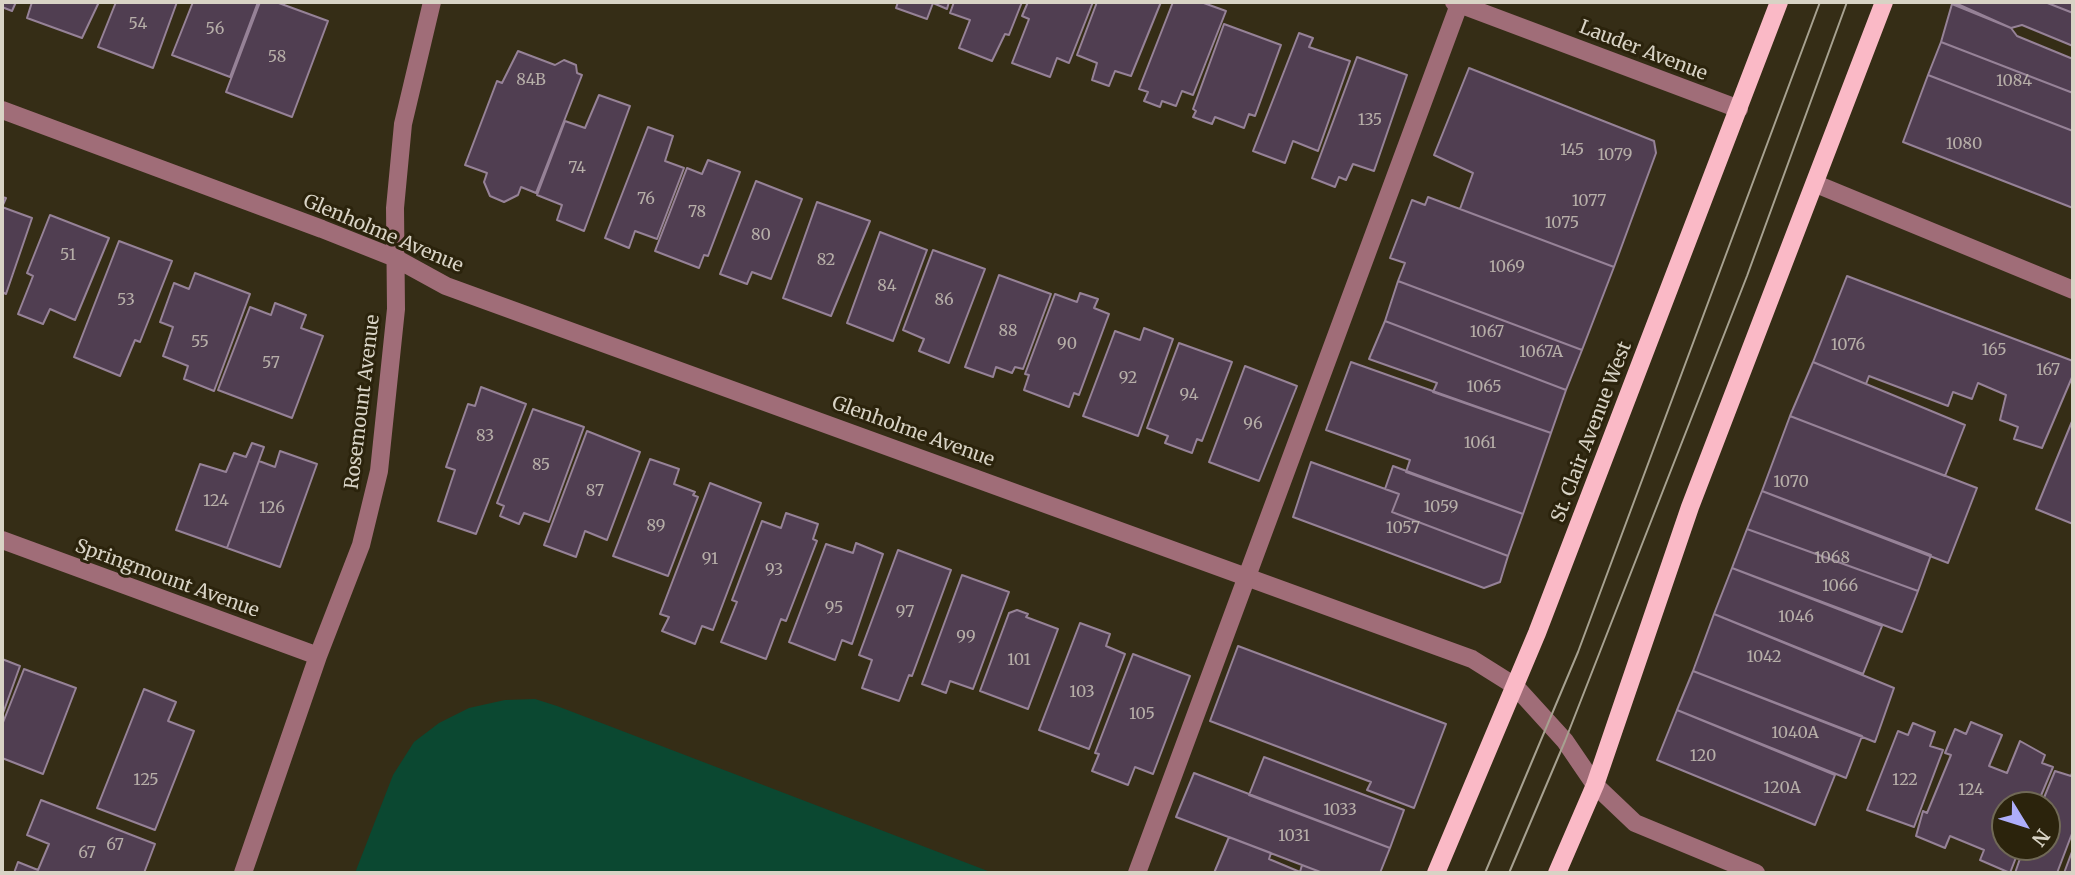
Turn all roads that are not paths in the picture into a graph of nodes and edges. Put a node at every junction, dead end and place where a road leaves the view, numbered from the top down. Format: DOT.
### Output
graph roads {
  1 [pos="432,2"];
  2 [pos="1458,2"];
  3 [pos="1779,2"];
  4 [pos="1884,2"];
  5 [pos="1739,109"];
  6 [pos="2,110"];
  7 [pos="1816,184"];
  8 [pos="395,258"];
  9 [pos="2073,290"];
  10 [pos="2,540"];
  11 [pos="1249,577"];
  12 [pos="318,656"];
  13 [pos="1515,686"];
  14 [pos="1595,785"];
  15 [pos="243,873"];
  16 [pos="1138,873"];
  17 [pos="1436,873"];
  18 [pos="1557,873"];
  19 [pos="1756,873"];
  1 -- 8 [label="street, Rosemount Avenue"];
  2 -- 5 [label="street, Lauder Avenue"];
  2 -- 11 [label="street"];
  3 -- 5 [label="main road, St. Clair Avenue West"];
  4 -- 7 [label="main road"];
  5 -- 13 [label="main road, St. Clair Avenue West"];
  6 -- 8 [label="street, Glenholme Avenue"];
  7 -- 9 [label="street"];
  7 -- 14 [label="main road"];
  8 -- 11 [label="street, Glenholme Avenue"];
  8 -- 12 [label="street, Rosemount Avenue"];
  10 -- 12 [label="street, Springmount Avenue"];
  11 -- 13 [label="street, Glenholme Avenue"];
  11 -- 16 [label="street"];
  12 -- 15 [label="street, Rosemount Avenue"];
  13 -- 14 [label="street, Glenholme Avenue"];
  13 -- 17 [label="main road, St. Clair Avenue West"];
  14 -- 18 [label="main road"];
  14 -- 19 [label="street, Glenholme Avenue"];
}
